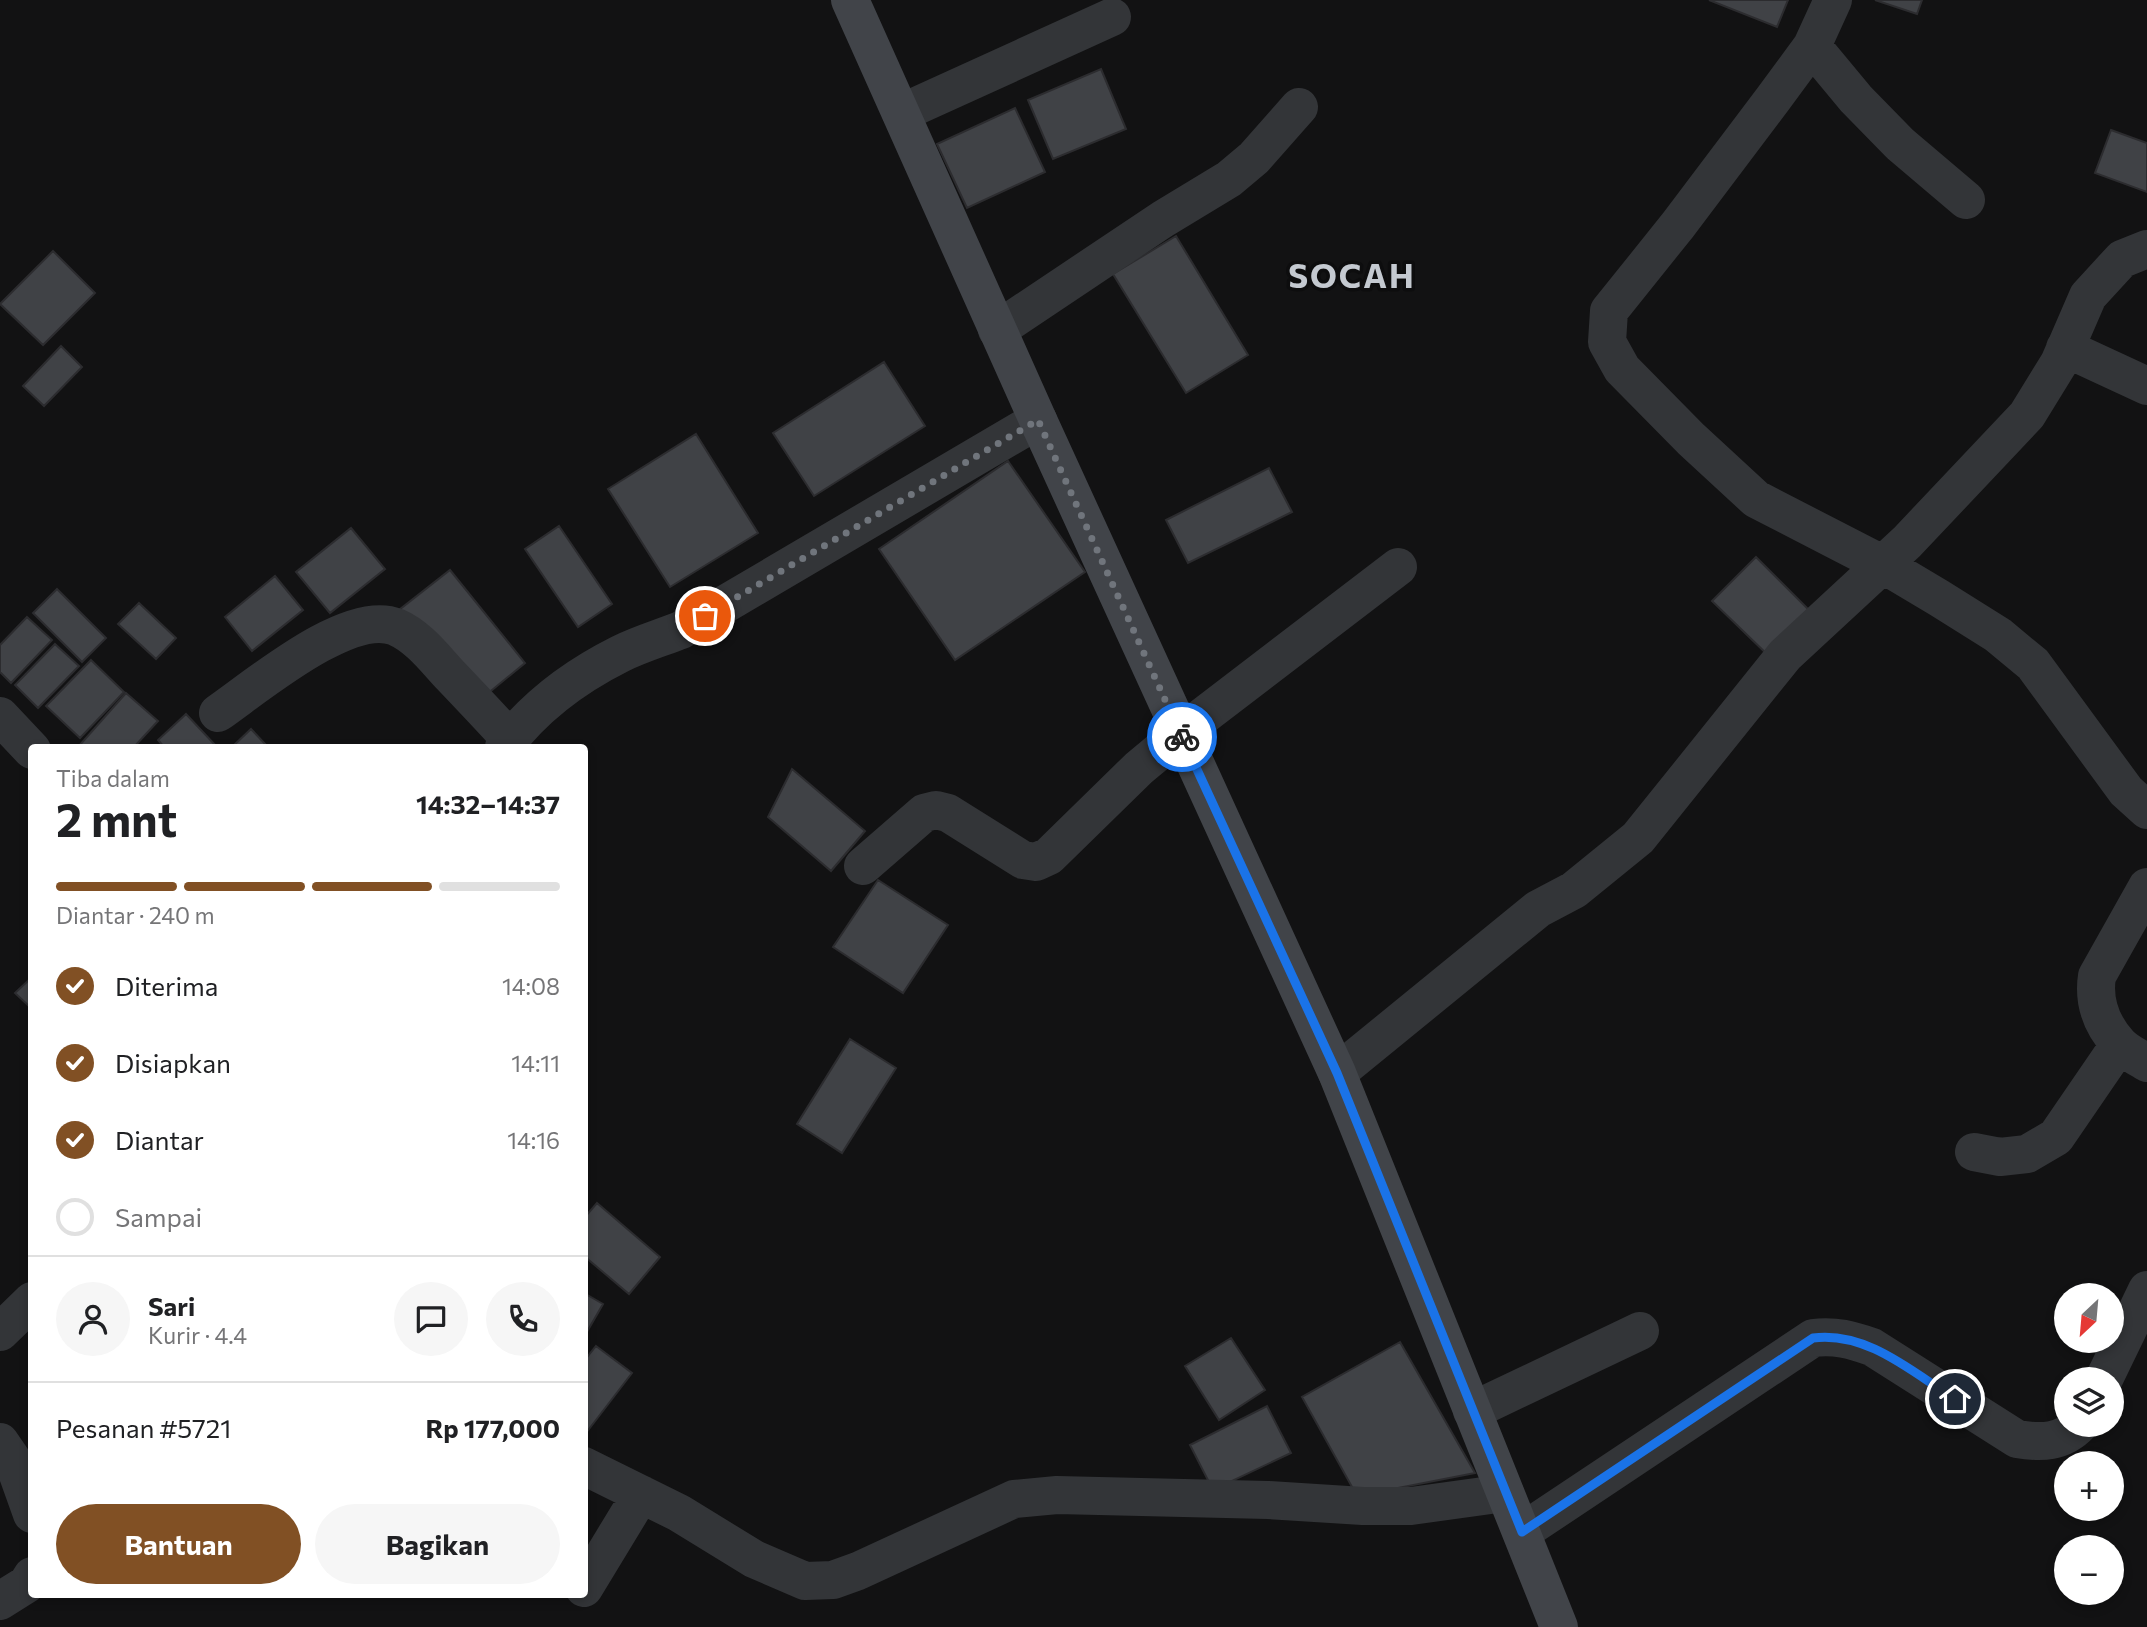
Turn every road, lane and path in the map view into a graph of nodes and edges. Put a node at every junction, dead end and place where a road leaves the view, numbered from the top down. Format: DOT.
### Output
graph roads {
  1 [pos="850,0"];
  2 [pos="1833,0"];
  3 [pos="1112,17"];
  4 [pos="1812,46"];
  5 [pos="1299,107"];
  6 [pos="901,113"];
  7 [pos="1966,200"];
  8 [pos="2147,249"];
  9 [pos="997,330"];
  10 [pos="2065,348"];
  11 [pos="2147,386"];
  12 [pos="1038,420"];
  13 [pos="1882,564"];
  14 [pos="1398,567"];
  15 [pos="218,713"];
  16 [pos="0,716"];
  17 [pos="1181,733"];
  18 [pos="507,743"];
  19 [pos="28,746"];
  20 [pos="2147,810"];
  21 [pos="863,866"];
  22 [pos="2147,887"];
  23 [pos="2133,1054"];
  24 [pos="1337,1073"];
  25 [pos="1974,1152"];
  26 [pos="2147,1290"];
  27 [pos="28,1305"];
  28 [pos="1640,1331"];
  29 [pos="0,1332"];
  30 [pos="2110,1367"];
  31 [pos="1472,1411"];
  32 [pos="2062,1437"];
  33 [pos="0,1442"];
  34 [pos="588,1468"];
  35 [pos="1505,1493"];
  36 [pos="641,1494"];
  37 [pos="28,1503"];
  38 [pos="1522,1532"];
  39 [pos="588,1581"];
  40 [pos="28,1582"];
  41 [pos="0,1601"];
  42 [pos="1559,1627"];
  1 -- 6 [label="main road"];
  2 -- 4 [label="street"];
  3 -- 6 [label="street"];
  4 -- 7 [label="street"];
  4 -- 13 [label="street"];
  5 -- 9 [label="street"];
  6 -- 9 [label="main road"];
  8 -- 10 [label="street"];
  9 -- 12 [label="main road"];
  10 -- 11 [label="street"];
  10 -- 13 [label="street"];
  12 -- 17 [label="main road"];
  12 -- 18 [label="street"];
  13 -- 20 [label="street"];
  13 -- 24 [label="street"];
  14 -- 17 [label="street"];
  15 -- 18 [label="street"];
  16 -- 19 [label="street"];
  17 -- 21 [label="street"];
  17 -- 24 [label="main road"];
  22 -- 23 [label="street"];
  23 -- 25 [label="street"];
  24 -- 31 [label="main road"];
  26 -- 30 [label="street"];
  27 -- 29 [label="street"];
  28 -- 31 [label="street"];
  31 -- 35 [label="main road"];
  32 -- 38 [label="street"];
  33 -- 37 [label="street"];
  34 -- 36 [label="street"];
  35 -- 36 [label="street"];
  35 -- 38 [label="main road"];
  36 -- 39 [label="street"];
  38 -- 42 [label="main road"];
  40 -- 41 [label="street"];
}
